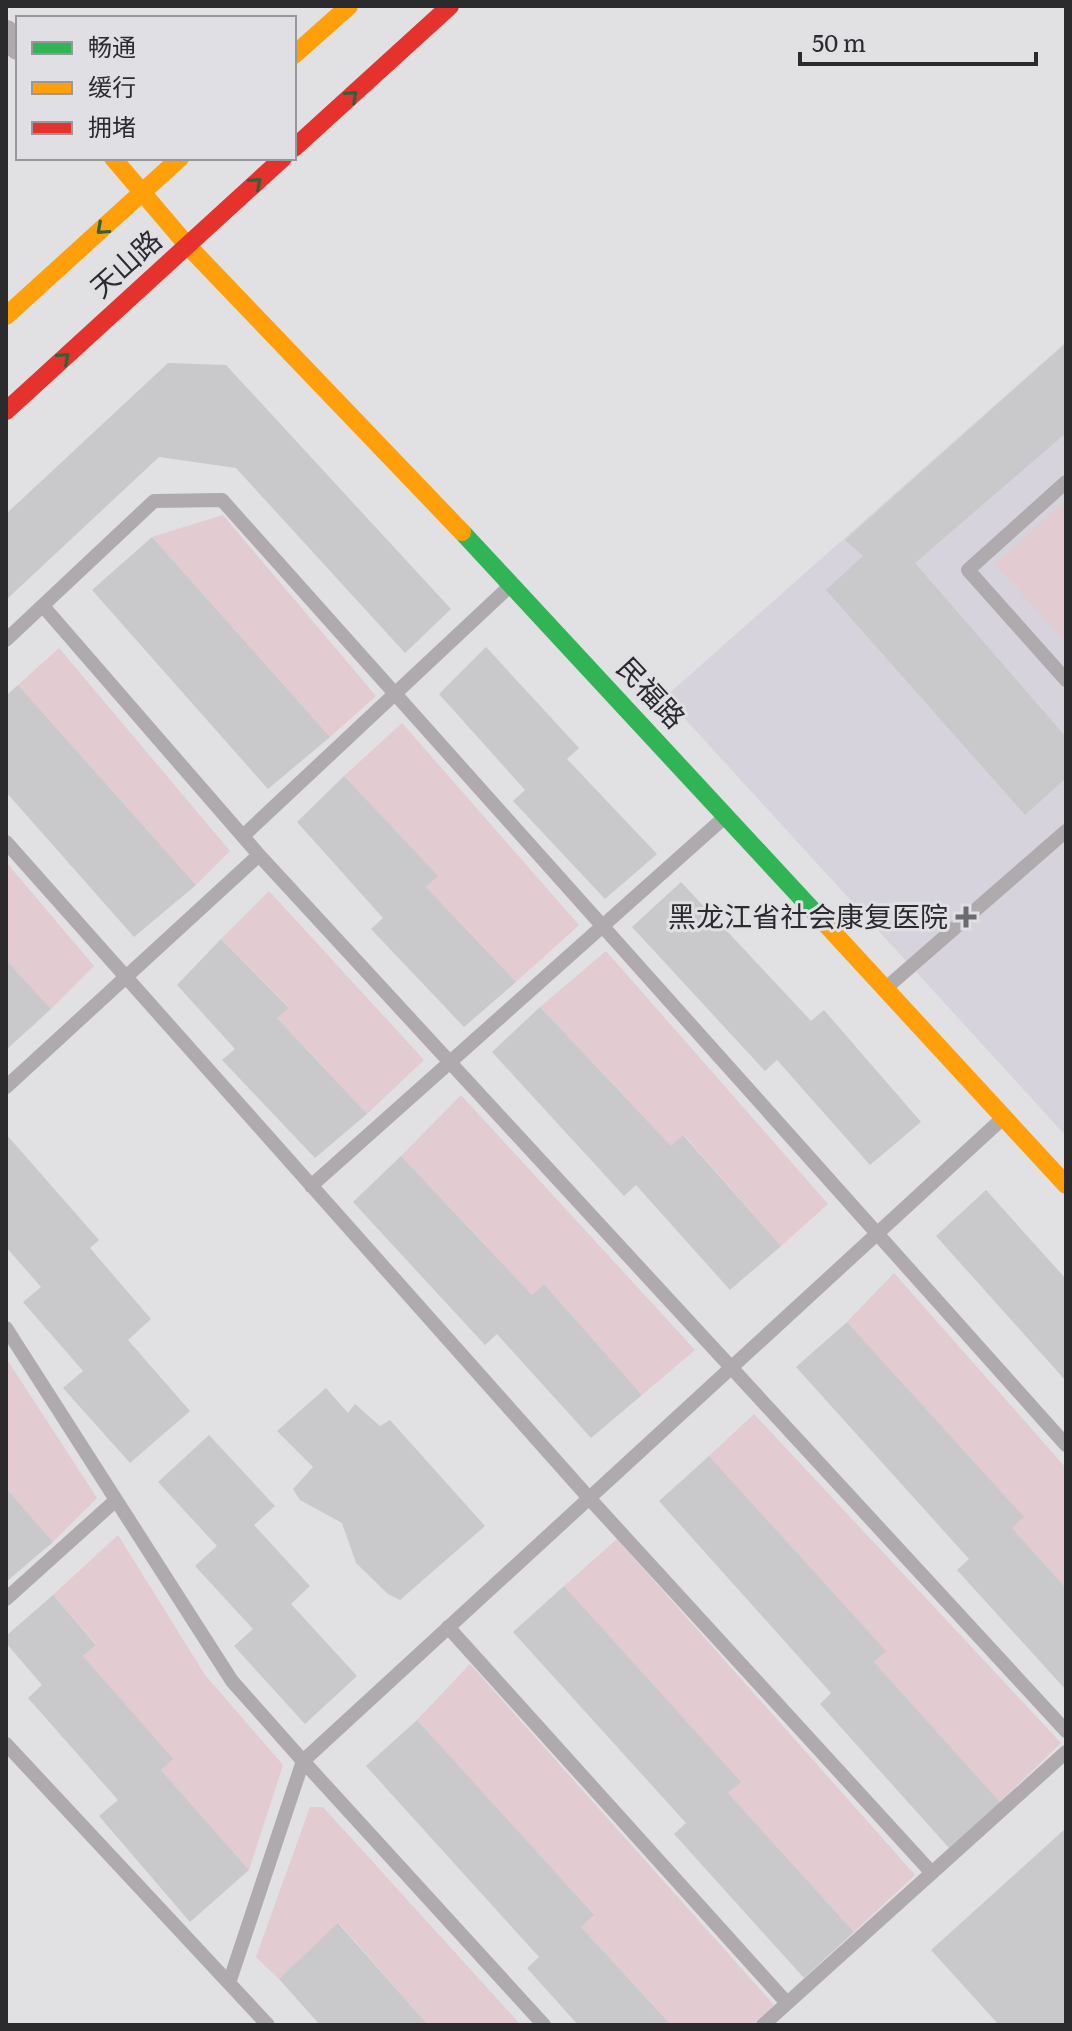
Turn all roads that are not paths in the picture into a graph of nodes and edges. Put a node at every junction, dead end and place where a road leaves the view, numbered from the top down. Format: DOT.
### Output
graph roads {
  1 [pos="349,6"];
  2 [pos="450,6"];
  3 [pos="296,53"];
  4 [pos="296,146"];
  5 [pos="115,160"];
  6 [pos="178,160"];
  7 [pos="281,160"];
  8 [pos="142,193"];
  9 [pos="187,245"];
  10 [pos="6,316"];
  11 [pos="6,411"];
  12 [pos="1066,482"];
  13 [pos="512,584"];
  14 [pos="43,606"];
  15 [pos="6,640"];
  16 [pos="1066,680"];
  17 [pos="396,695"];
  18 [pos="726,815"];
  19 [pos="1066,831"];
  20 [pos="243,836"];
  21 [pos="6,842"];
  22 [pos="259,855"];
  23 [pos="602,926"];
  24 [pos="125,977"];
  25 [pos="886,989"];
  26 [pos="449,1061"];
  27 [pos="6,1087"];
  28 [pos="1004,1117"];
  29 [pos="1066,1185"];
  30 [pos="311,1186"];
  31 [pos="6,1328"];
  32 [pos="732,1366"];
  33 [pos="1066,1445"];
  34 [pos="589,1498"];
  35 [pos="116,1500"];
  36 [pos="6,1599"];
  37 [pos="448,1627"];
  38 [pos="1066,1731"];
  39 [pos="6,1744"];
  40 [pos="1066,1752"];
  41 [pos="303,1761"];
  42 [pos="932,1873"];
  43 [pos="229,1983"];
  44 [pos="787,2003"];
  45 [pos="268,2025"];
  46 [pos="544,2025"];
  47 [pos="763,2025"];
  1 -- 3 [label="street"];
  4 -- 2 [label="street, one-way"];
  5 -- 8 [label="street, 民福路"];
  6 -- 8 [label="street, 天山路"];
  9 -- 7 [label="street, 天山路, one-way"];
  8 -- 9 [label="street, 民福路"];
  8 -- 10 [label="street, 天山路, one-way"];
  11 -- 9 [label="street, 天山路, one-way"];
  9 -- 13 [label="street, 民福路"];
  12 -- 16 [label="lane"];
  13 -- 17 [label="lane"];
  13 -- 18 [label="street, 民福路"];
  14 -- 15 [label="lane"];
  14 -- 17 [label="lane"];
  14 -- 20 [label="lane"];
  17 -- 20 [label="lane"];
  17 -- 23 [label="lane"];
  18 -- 23 [label="lane"];
  18 -- 25 [label="street, 民福路"];
  19 -- 25 [label="lane"];
  20 -- 22 [label="lane"];
  21 -- 24 [label="lane"];
  22 -- 24 [label="lane"];
  22 -- 26 [label="lane"];
  23 -- 26 [label="lane"];
  23 -- 33 [label="lane"];
  24 -- 27 [label="lane"];
  24 -- 30 [label="lane"];
  25 -- 28 [label="street, 民福路"];
  26 -- 30 [label="lane"];
  26 -- 32 [label="lane"];
  28 -- 29 [label="street, 民福路"];
  28 -- 32 [label="lane"];
  30 -- 34 [label="lane"];
  31 -- 35 [label="lane"];
  32 -- 34 [label="lane"];
  32 -- 38 [label="lane"];
  34 -- 37 [label="lane"];
  34 -- 42 [label="lane"];
  35 -- 36 [label="lane"];
  35 -- 41 [label="lane"];
  37 -- 41 [label="lane"];
  37 -- 44 [label="lane"];
  39 -- 43 [label="lane"];
  40 -- 42 [label="lane"];
  41 -- 43 [label="lane"];
  41 -- 46 [label="lane"];
  42 -- 44 [label="lane"];
  43 -- 45 [label="lane"];
  44 -- 47 [label="lane"];
}
